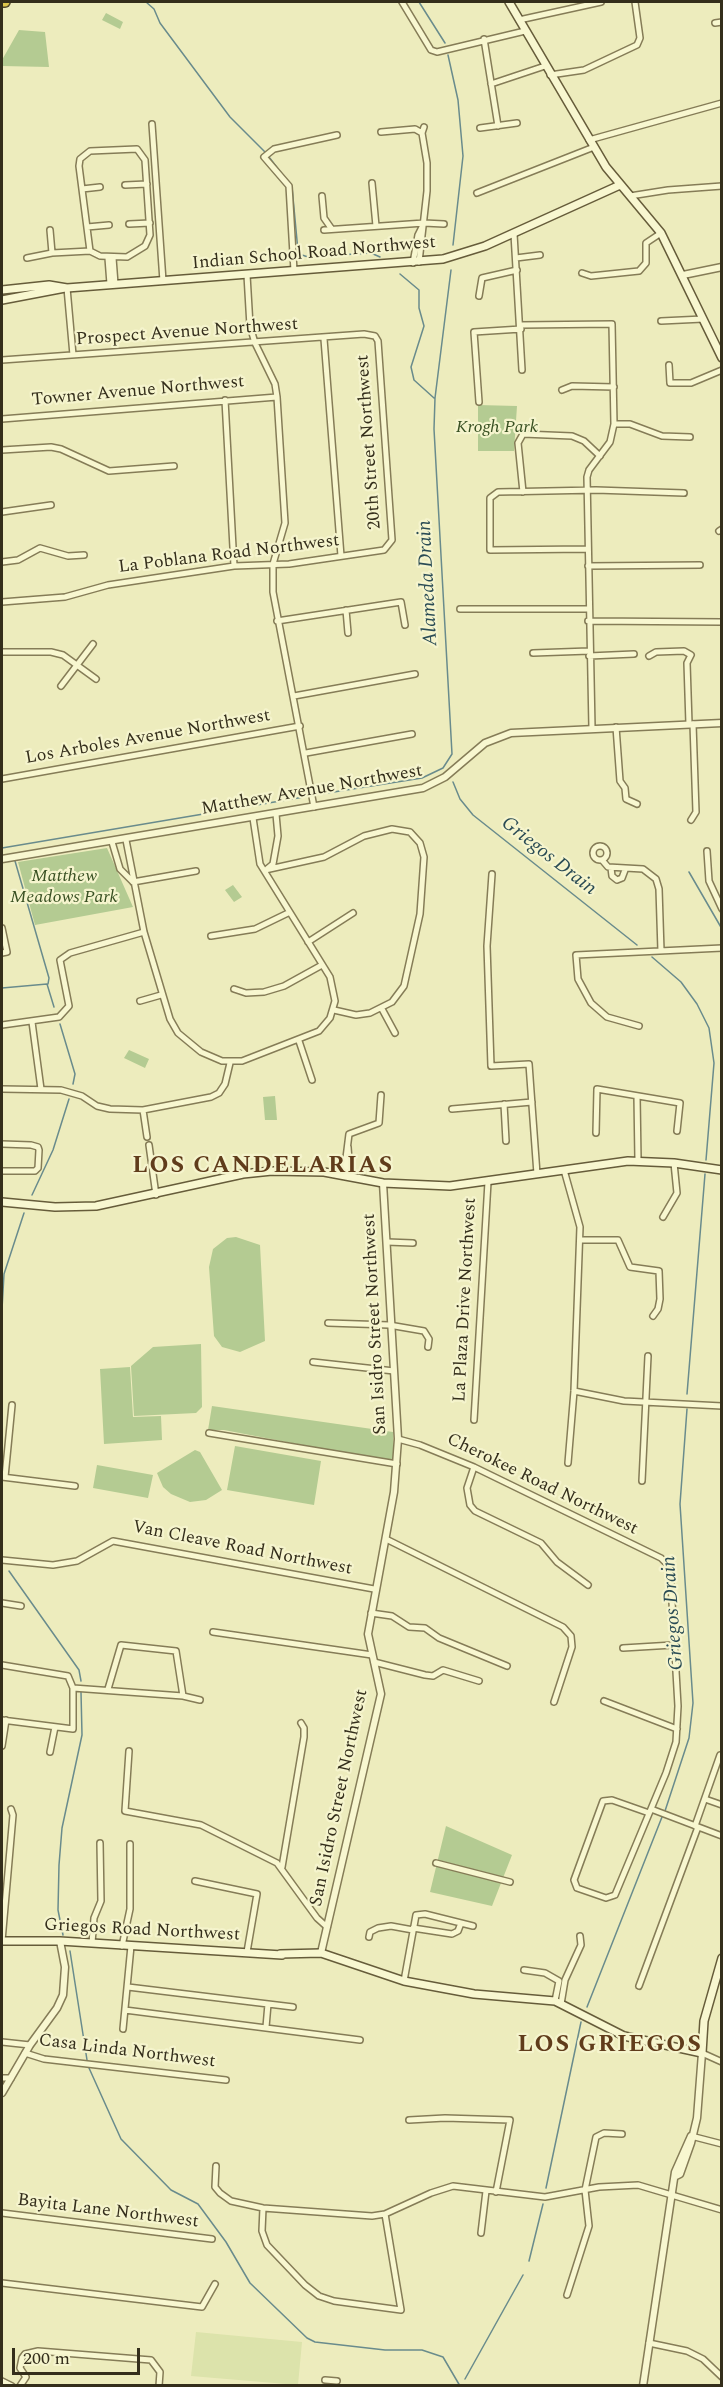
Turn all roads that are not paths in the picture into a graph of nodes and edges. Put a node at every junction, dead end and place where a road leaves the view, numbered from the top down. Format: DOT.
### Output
graph roads {
  1 [pos="402,2"];
  2 [pos="509,2"];
  3 [pos="601,2"];
  4 [pos="635,2"];
  5 [pos="519,20"];
  6 [pos="525,31"];
  7 [pos="484,39"];
  8 [pos="545,66"];
  9 [pos="550,75"];
  10 [pos="491,84"];
  11 [pos="722,103"];
  12 [pos="517,123"];
  13 [pos="153,124"];
  14 [pos="498,126"];
  15 [pos="480,128"];
  16 [pos="381,132"];
  17 [pos="337,135"];
  18 [pos="589,140"];
  19 [pos="594,147"];
  20 [pos="372,183"];
  21 [pos="147,184"];
  22 [pos="125,185"];
  23 [pos="620,185"];
  24 [pos="722,186"];
  25 [pos="100,187"];
  26 [pos="82,189"];
  27 [pos="477,193"];
  28 [pos="322,196"];
  29 [pos="630,196"];
  30 [pos="150,223"];
  31 [pos="424,223"];
  32 [pos="129,224"];
  33 [pos="444,224"];
  34 [pos="109,225"];
  35 [pos="376,226"];
  36 [pos="87,227"];
  37 [pos="50,230"];
  38 [pos="661,233"];
  39 [pos="514,234"];
  40 [pos="90,251"];
  41 [pos="52,253"];
  42 [pos="540,255"];
  43 [pos="27,258"];
  44 [pos="111,258"];
  45 [pos="516,258"];
  46 [pos="416,263"];
  47 [pos="722,267"];
  48 [pos="517,270"];
  49 [pos="294,271"];
  50 [pos="582,273"];
  51 [pos="247,275"];
  52 [pos="683,275"];
  53 [pos="163,281"];
  54 [pos="112,284"];
  55 [pos="67,288"];
  56 [pos="2,291"];
  57 [pos="479,296"];
  58 [pos="2,300"];
  59 [pos="703,319"];
  60 [pos="661,321"];
  61 [pos="521,327"];
  62 [pos="375,336"];
  63 [pos="324,339"];
  64 [pos="255,343"];
  65 [pos="73,355"];
  66 [pos="722,358"];
  67 [pos="2,360"];
  68 [pos="669,365"];
  69 [pos="522,370"];
  70 [pos="722,370"];
  71 [pos="614,387"];
  72 [pos="562,390"];
  73 [pos="277,397"];
  74 [pos="225,400"];
  75 [pos="479,402"];
  76 [pos="2,419"];
  77 [pos="614,424"];
  78 [pos="690,437"];
  79 [pos="2,450"];
  80 [pos="600,456"];
  81 [pos="174,466"];
  82 [pos="587,490"];
  83 [pos="523,492"];
  84 [pos="684,493"];
  85 [pos="51,505"];
  86 [pos="2,512"];
  87 [pos="389,547"];
  88 [pos="588,549"];
  89 [pos="84,555"];
  90 [pos="341,556"];
  91 [pos="2,562"];
  92 [pos="273,564"];
  93 [pos="700,565"];
  94 [pos="234,566"];
  95 [pos="588,566"];
  96 [pos="2,602"];
  97 [pos="460,609"];
  98 [pos="588,609"];
  99 [pos="346,610"];
  100 [pos="277,621"];
  101 [pos="588,621"];
  102 [pos="722,622"];
  103 [pos="405,625"];
  104 [pos="348,633"];
  105 [pos="93,644"];
  106 [pos="2,652"];
  107 [pos="533,653"];
  108 [pos="589,653"];
  109 [pos="634,654"];
  110 [pos="649,656"];
  111 [pos="76,665"];
  112 [pos="415,674"];
  113 [pos="96,679"];
  114 [pos="61,686"];
  115 [pos="294,696"];
  116 [pos="722,723"];
  117 [pos="691,724"];
  118 [pos="300,726"];
  119 [pos="616,727"];
  120 [pos="592,728"];
  121 [pos="412,734"];
  122 [pos="306,753"];
  123 [pos="2,779"];
  124 [pos="636,804"];
  125 [pos="314,807"];
  126 [pos="276,814"];
  127 [pos="253,818"];
  128 [pos="691,820"];
  129 [pos="126,840"];
  130 [pos="112,842"];
  131 [pos="707,851"];
  132 [pos="2,859"];
  133 [pos="602,860"];
  134 [pos="611,868"];
  135 [pos="266,870"];
  136 [pos="625,870"];
  137 [pos="196,872"];
  138 [pos="492,874"];
  139 [pos="133,882"];
  140 [pos="722,909"];
  141 [pos="288,913"];
  142 [pos="353,913"];
  143 [pos="2,928"];
  144 [pos="144,932"];
  145 [pos="211,936"];
  146 [pos="308,942"];
  147 [pos="722,948"];
  148 [pos="661,951"];
  149 [pos="2,953"];
  150 [pos="322,966"];
  151 [pos="234,989"];
  152 [pos="161,995"];
  153 [pos="140,1001"];
  154 [pos="382,1009"];
  155 [pos="334,1010"];
  156 [pos="32,1022"];
  157 [pos="2,1025"];
  158 [pos="639,1026"];
  159 [pos="395,1033"];
  160 [pos="299,1041"];
  161 [pos="230,1063"];
  162 [pos="312,1080"];
  163 [pos="2,1089"];
  164 [pos="41,1089"];
  165 [pos="381,1095"];
  166 [pos="637,1096"];
  167 [pos="532,1102"];
  168 [pos="504,1104"];
  169 [pos="452,1109"];
  170 [pos="142,1110"];
  171 [pos="677,1131"];
  172 [pos="596,1133"];
  173 [pos="147,1137"];
  174 [pos="506,1141"];
  175 [pos="2,1144"];
  176 [pos="148,1145"];
  177 [pos="638,1160"];
  178 [pos="674,1163"];
  179 [pos="564,1170"];
  180 [pos="722,1170"];
  181 [pos="2,1171"];
  182 [pos="537,1174"];
  183 [pos="347,1175"];
  184 [pos="488,1182"];
  185 [pos="383,1183"];
  186 [pos="156,1195"];
  187 [pos="2,1202"];
  188 [pos="663,1217"];
  189 [pos="580,1240"];
  190 [pos="387,1242"];
  191 [pos="413,1243"];
  192 [pos="653,1316"];
  193 [pos="328,1323"];
  194 [pos="393,1327"];
  195 [pos="428,1347"];
  196 [pos="648,1356"];
  197 [pos="313,1362"];
  198 [pos="394,1371"];
  199 [pos="574,1391"];
  200 [pos="646,1402"];
  201 [pos="12,1405"];
  202 [pos="722,1406"];
  203 [pos="474,1420"];
  204 [pos="209,1433"];
  205 [pos="398,1439"];
  206 [pos="568,1463"];
  207 [pos="397,1464"];
  208 [pos="474,1467"];
  209 [pos="3,1477"];
  210 [pos="642,1481"];
  211 [pos="75,1486"];
  212 [pos="386,1539"];
  213 [pos="2,1560"];
  214 [pos="588,1585"];
  215 [pos="374,1589"];
  216 [pos="2,1603"];
  217 [pos="21,1606"];
  218 [pos="371,1613"];
  219 [pos="213,1632"];
  220 [pos="673,1645"];
  221 [pos="623,1648"];
  222 [pos="373,1659"];
  223 [pos="2,1665"];
  224 [pos="507,1666"];
  225 [pos="479,1681"];
  226 [pos="73,1688"];
  227 [pos="108,1689"];
  228 [pos="183,1696"];
  229 [pos="200,1700"];
  230 [pos="604,1701"];
  231 [pos="554,1702"];
  232 [pos="4,1720"];
  233 [pos="301,1723"];
  234 [pos="55,1727"];
  235 [pos="677,1729"];
  236 [pos="2,1746"];
  237 [pos="129,1751"];
  238 [pos="50,1752"];
  239 [pos="720,1755"];
  240 [pos="705,1799"];
  241 [pos="722,1805"];
  242 [pos="11,1809"];
  243 [pos="650,1811"];
  244 [pos="696,1826"];
  245 [pos="722,1836"];
  246 [pos="100,1843"];
  247 [pos="130,1844"];
  248 [pos="436,1863"];
  249 [pos="282,1867"];
  250 [pos="195,1881"];
  251 [pos="510,1882"];
  252 [pos="461,1923"];
  253 [pos="474,1926"];
  254 [pos="327,1927"];
  255 [pos="413,1929"];
  256 [pos="580,1936"];
  257 [pos="369,1937"];
  258 [pos="2,1941"];
  259 [pos="60,1941"];
  260 [pos="92,1943"];
  261 [pos="122,1946"];
  262 [pos="130,1946"];
  263 [pos="247,1953"];
  264 [pos="321,1954"];
  265 [pos="721,1959"];
  266 [pos="524,1970"];
  267 [pos="404,1981"];
  268 [pos="639,1986"];
  269 [pos="128,1987"];
  270 [pos="558,2002"];
  271 [pos="268,2004"];
  272 [pos="293,2007"];
  273 [pos="125,2010"];
  274 [pos="266,2028"];
  275 [pos="123,2029"];
  276 [pos="360,2040"];
  277 [pos="2,2042"];
  278 [pos="30,2045"];
  279 [pos="25,2053"];
  280 [pos="702,2053"];
  281 [pos="722,2062"];
  282 [pos="2,2078"];
  283 [pos="10,2078"];
  284 [pos="226,2080"];
  285 [pos="2,2093"];
  286 [pos="409,2120"];
  287 [pos="622,2134"];
  288 [pos="692,2136"];
  289 [pos="722,2144"];
  290 [pos="216,2166"];
  291 [pos="585,2190"];
  292 [pos="486,2191"];
  293 [pos="496,2192"];
  294 [pos="671,2197"];
  295 [pos="263,2208"];
  296 [pos="722,2210"];
  297 [pos="2,2213"];
  298 [pos="385,2214"];
  299 [pos="481,2233"];
  300 [pos="212,2240"];
  301 [pos="2,2283"];
  302 [pos="215,2284"];
  303 [pos="567,2295"];
  304 [pos="649,2343"];
  305 [pos="721,2374"];
  306 [pos="2,2381"];
  307 [pos="12,2385"];
  308 [pos="20,2385"];
  309 [pos="159,2385"];
  310 [pos="643,2385"];
  1 -- 7 [label="street"];
  2 -- 5 [label="main road"];
  3 -- 5 [label="street"];
  4 -- 9 [label="street"];
  5 -- 6 [label="main road"];
  6 -- 7 [label="street"];
  6 -- 8 [label="main road"];
  7 -- 10 [label="street"];
  8 -- 9 [label="main road"];
  8 -- 10 [label="street"];
  9 -- 18 [label="main road"];
  10 -- 14 [label="street"];
  11 -- 18 [label="street"];
  12 -- 14 [label="street"];
  13 -- 53 [label="street"];
  14 -- 15 [label="street"];
  16 -- 31 [label="street"];
  17 -- 49 [label="street"];
  18 -- 19 [label="main road"];
  19 -- 23 [label="main road"];
  19 -- 27 [label="street"];
  20 -- 35 [label="street"];
  21 -- 22 [label="street"];
  21 -- 26 [label="street"];
  21 -- 30 [label="street"];
  23 -- 29 [label="main road"];
  23 -- 39 [label="main road, Indian School Road Northwest"];
  24 -- 29 [label="street"];
  25 -- 26 [label="street"];
  26 -- 36 [label="street"];
  28 -- 35 [label="street"];
  29 -- 38 [label="main road"];
  30 -- 32 [label="street"];
  30 -- 44 [label="street"];
  31 -- 33 [label="street"];
  31 -- 35 [label="street"];
  31 -- 46 [label="street"];
  34 -- 36 [label="street"];
  36 -- 40 [label="street"];
  37 -- 41 [label="street"];
  38 -- 50 [label="street"];
  38 -- 52 [label="main road"];
  39 -- 45 [label="street"];
  39 -- 46 [label="main road, Indian School Road Northwest"];
  40 -- 41 [label="street"];
  40 -- 44 [label="street"];
  41 -- 43 [label="street"];
  42 -- 45 [label="street"];
  44 -- 54 [label="street"];
  45 -- 48 [label="street"];
  46 -- 49 [label="main road, Indian School Road Northwest"];
  47 -- 52 [label="street"];
  48 -- 57 [label="street"];
  48 -- 61 [label="street"];
  49 -- 51 [label="main road, Indian School Road Northwest"];
  51 -- 53 [label="main road, Indian School Road Northwest"];
  51 -- 64 [label="street"];
  52 -- 59 [label="main road"];
  53 -- 54 [label="main road, Indian School Road Northwest"];
  54 -- 55 [label="main road, Indian School Road Northwest"];
  55 -- 56 [label="main road, Indian School Road Northwest"];
  55 -- 58 [label="main road, Indian School Road Northwest"];
  55 -- 65 [label="street"];
  59 -- 60 [label="street"];
  59 -- 66 [label="main road"];
  61 -- 69 [label="street"];
  61 -- 71 [label="street"];
  61 -- 75 [label="street"];
  62 -- 63 [label="street, Prospect Avenue Northwest"];
  62 -- 87 [label="street, 20th Street Northwest"];
  63 -- 64 [label="street, Prospect Avenue Northwest"];
  63 -- 90 [label="street"];
  64 -- 65 [label="street, Prospect Avenue Northwest"];
  64 -- 73 [label="street"];
  65 -- 67 [label="street, Prospect Avenue Northwest"];
  68 -- 70 [label="street"];
  71 -- 72 [label="street"];
  71 -- 77 [label="street"];
  73 -- 74 [label="street, Towner Avenue Northwest"];
  73 -- 92 [label="street"];
  74 -- 76 [label="street, Towner Avenue Northwest"];
  74 -- 94 [label="street"];
  77 -- 78 [label="street"];
  77 -- 80 [label="street"];
  79 -- 81 [label="street"];
  80 -- 82 [label="street"];
  80 -- 83 [label="street"];
  82 -- 83 [label="street"];
  82 -- 84 [label="street"];
  82 -- 88 [label="street"];
  83 -- 88 [label="street"];
  85 -- 86 [label="street"];
  87 -- 90 [label="street, La Poblana Road Northwest"];
  88 -- 95 [label="street"];
  89 -- 91 [label="street"];
  90 -- 92 [label="street, La Poblana Road Northwest"];
  92 -- 94 [label="street, La Poblana Road Northwest"];
  92 -- 100 [label="street"];
  93 -- 95 [label="street"];
  94 -- 96 [label="street, La Poblana Road Northwest"];
  95 -- 98 [label="street"];
  97 -- 98 [label="street"];
  98 -- 101 [label="street"];
  99 -- 100 [label="street"];
  99 -- 103 [label="street"];
  99 -- 104 [label="street"];
  100 -- 115 [label="street"];
  101 -- 102 [label="street"];
  101 -- 108 [label="street"];
  105 -- 111 [label="street"];
  106 -- 111 [label="street"];
  107 -- 108 [label="street"];
  108 -- 109 [label="street"];
  108 -- 120 [label="street"];
  110 -- 117 [label="street"];
  111 -- 113 [label="street"];
  111 -- 114 [label="street"];
  112 -- 115 [label="street"];
  115 -- 118 [label="street"];
  116 -- 117 [label="street, Matthew Avenue Northwest"];
  117 -- 119 [label="street, Matthew Avenue Northwest"];
  117 -- 128 [label="street"];
  118 -- 122 [label="street"];
  118 -- 123 [label="street, Los Arboles Avenue Northwest"];
  119 -- 120 [label="street, Matthew Avenue Northwest"];
  119 -- 124 [label="street"];
  120 -- 125 [label="street, Matthew Avenue Northwest"];
  121 -- 122 [label="street"];
  122 -- 125 [label="street"];
  125 -- 126 [label="street, Matthew Avenue Northwest"];
  126 -- 127 [label="street, Matthew Avenue Northwest"];
  126 -- 135 [label="street"];
  127 -- 129 [label="street, Matthew Avenue Northwest"];
  127 -- 135 [label="street"];
  129 -- 130 [label="street, Matthew Avenue Northwest"];
  129 -- 139 [label="street"];
  130 -- 132 [label="street, Matthew Avenue Northwest"];
  130 -- 139 [label="street"];
  131 -- 140 [label="street"];
  133 -- 134 [label="street"];
  134 -- 136 [label="street"];
  134 -- 136 [label="street"];
  135 -- 141 [label="street"];
  135 -- 154 [label="street"];
  136 -- 148 [label="street"];
  137 -- 139 [label="street"];
  138 -- 167 [label="street"];
  139 -- 144 [label="street"];
  141 -- 145 [label="street"];
  141 -- 146 [label="street"];
  142 -- 146 [label="street"];
  143 -- 149 [label="street"];
  144 -- 152 [label="street"];
  144 -- 156 [label="street"];
  146 -- 150 [label="street"];
  147 -- 148 [label="street"];
  148 -- 158 [label="street"];
  150 -- 151 [label="street"];
  150 -- 155 [label="street"];
  152 -- 153 [label="street"];
  152 -- 161 [label="street"];
  154 -- 155 [label="street"];
  154 -- 159 [label="street"];
  155 -- 160 [label="street"];
  156 -- 157 [label="street"];
  156 -- 164 [label="street"];
  160 -- 161 [label="street"];
  160 -- 162 [label="street"];
  161 -- 170 [label="street"];
  163 -- 164 [label="street"];
  164 -- 170 [label="street"];
  165 -- 183 [label="street"];
  166 -- 171 [label="street"];
  166 -- 172 [label="street"];
  166 -- 177 [label="street"];
  167 -- 168 [label="street"];
  167 -- 182 [label="street"];
  168 -- 169 [label="street"];
  168 -- 174 [label="street"];
  170 -- 173 [label="street"];
  175 -- 181 [label="street"];
  176 -- 186 [label="street"];
  177 -- 178 [label="main road"];
  177 -- 179 [label="main road"];
  178 -- 180 [label="main road"];
  178 -- 188 [label="street"];
  179 -- 182 [label="main road"];
  179 -- 189 [label="street"];
  182 -- 184 [label="main road"];
  183 -- 185 [label="main road"];
  183 -- 186 [label="main road"];
  184 -- 185 [label="main road"];
  184 -- 203 [label="street, La Plaza Drive Northwest"];
  185 -- 190 [label="street, San Isidro Street Northwest"];
  186 -- 187 [label="main road"];
  189 -- 192 [label="street"];
  189 -- 199 [label="street"];
  190 -- 191 [label="street"];
  190 -- 194 [label="street, San Isidro Street Northwest"];
  193 -- 194 [label="street"];
  194 -- 195 [label="street"];
  194 -- 198 [label="street, San Isidro Street Northwest"];
  196 -- 200 [label="street"];
  197 -- 198 [label="street"];
  198 -- 205 [label="street, San Isidro Street Northwest"];
  199 -- 200 [label="street"];
  199 -- 206 [label="street"];
  200 -- 202 [label="street"];
  200 -- 210 [label="street"];
  201 -- 209 [label="street"];
  204 -- 207 [label="street"];
  205 -- 207 [label="street, San Isidro Street Northwest"];
  205 -- 208 [label="street, Cherokee Road Northwest"];
  207 -- 212 [label="street, San Isidro Street Northwest"];
  208 -- 214 [label="street"];
  208 -- 220 [label="street, Cherokee Road Northwest"];
  209 -- 211 [label="street"];
  212 -- 215 [label="street, San Isidro Street Northwest"];
  212 -- 231 [label="street"];
  213 -- 215 [label="street, Van Cleave Road Northwest"];
  215 -- 218 [label="street, San Isidro Street Northwest"];
  216 -- 217 [label="street"];
  218 -- 222 [label="street, San Isidro Street Northwest"];
  218 -- 224 [label="street"];
  219 -- 222 [label="street"];
  220 -- 221 [label="street"];
  220 -- 235 [label="street, Cherokee Road Northwest"];
  222 -- 225 [label="street"];
  222 -- 254 [label="street, San Isidro Street Northwest"];
  223 -- 226 [label="street"];
  226 -- 227 [label="street"];
  226 -- 234 [label="street"];
  227 -- 228 [label="street"];
  227 -- 228 [label="street"];
  228 -- 229 [label="street"];
  230 -- 235 [label="street"];
  232 -- 234 [label="street"];
  232 -- 236 [label="street"];
  233 -- 249 [label="street"];
  234 -- 238 [label="street"];
  235 -- 243 [label="street, Cherokee Road Northwest"];
  237 -- 249 [label="street"];
  239 -- 240 [label="street"];
  240 -- 241 [label="street"];
  240 -- 244 [label="street"];
  242 -- 258 [label="street"];
  243 -- 243 [label="street, Cherokee Road Northwest"];
  243 -- 244 [label="street"];
  244 -- 245 [label="street"];
  244 -- 268 [label="street"];
  246 -- 260 [label="street"];
  247 -- 261 [label="street"];
  248 -- 251 [label="street"];
  249 -- 254 [label="street"];
  250 -- 263 [label="street"];
  252 -- 253 [label="street"];
  252 -- 255 [label="street"];
  252 -- 255 [label="street"];
  254 -- 264 [label="street, San Isidro Street Northwest"];
  255 -- 257 [label="street"];
  255 -- 267 [label="street"];
  256 -- 270 [label="street"];
  258 -- 259 [label="main road, Griegos Road Northwest"];
  259 -- 260 [label="main road, Griegos Road Northwest"];
  259 -- 278 [label="street"];
  260 -- 261 [label="main road, Griegos Road Northwest"];
  261 -- 262 [label="main road, Griegos Road Northwest"];
  262 -- 263 [label="main road, Griegos Road Northwest"];
  262 -- 269 [label="street"];
  263 -- 264 [label="main road, Griegos Road Northwest"];
  264 -- 267 [label="main road, Griegos Road Northwest"];
  265 -- 280 [label="main road"];
  266 -- 270 [label="street"];
  267 -- 270 [label="main road, Griegos Road Northwest"];
  269 -- 271 [label="street"];
  269 -- 273 [label="street"];
  270 -- 280 [label="main road, Griegos Road Northwest"];
  271 -- 272 [label="street"];
  271 -- 274 [label="street"];
  273 -- 274 [label="street"];
  273 -- 275 [label="street"];
  274 -- 276 [label="street"];
  277 -- 278 [label="street"];
  278 -- 279 [label="street"];
  279 -- 283 [label="street"];
  279 -- 284 [label="street, Casa Linda Northwest"];
  280 -- 281 [label="street, Griegos Road Northwest"];
  280 -- 288 [label="street"];
  282 -- 283 [label="street"];
  283 -- 285 [label="street"];
  286 -- 293 [label="street"];
  287 -- 291 [label="street"];
  288 -- 289 [label="street"];
  288 -- 294 [label="street"];
  290 -- 295 [label="street"];
  291 -- 293 [label="street"];
  291 -- 294 [label="street"];
  291 -- 303 [label="street"];
  292 -- 293 [label="street"];
  292 -- 298 [label="street"];
  292 -- 299 [label="street"];
  294 -- 296 [label="street"];
  294 -- 304 [label="street"];
  295 -- 298 [label="street"];
  295 -- 298 [label="street"];
  297 -- 300 [label="street, Bayita Lane Northwest"];
  301 -- 302 [label="street"];
  304 -- 305 [label="street"];
  304 -- 310 [label="street"];
  306 -- 307 [label="street"];
  308 -- 309 [label="street"];
}
